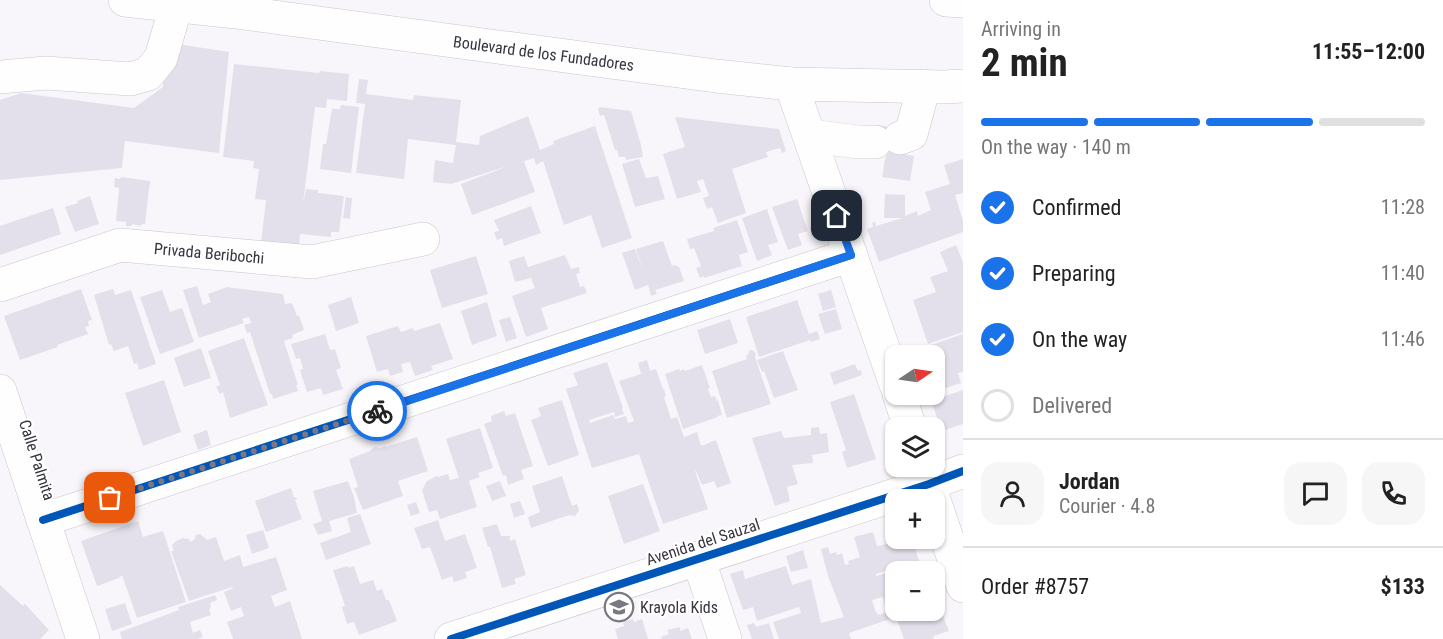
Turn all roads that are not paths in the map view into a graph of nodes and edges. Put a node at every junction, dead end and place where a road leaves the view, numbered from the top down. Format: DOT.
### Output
graph roads {
  1 [pos="126,0"];
  2 [pos="946,0"];
  3 [pos="963,1"];
  4 [pos="176,6"];
  5 [pos="0,77"];
  6 [pos="791,84"];
  7 [pos="924,86"];
  8 [pos="963,86"];
  9 [pos="810,136"];
  10 [pos="423,239"];
  11 [pos="851,255"];
  12 [pos="0,285"];
  13 [pos="885,354"];
  14 [pos="0,391"];
  15 [pos="963,471"];
  16 [pos="930,487"];
  17 [pos="43,520"];
  18 [pos="698,558"];
  19 [pos="963,586"];
  20 [pos="83,639"];
  21 [pos="451,639"];
  22 [pos="725,639"];
  1 -- 4 [label="street, Boulevard de los Fundadores"];
  2 -- 3 [label="street"];
  4 -- 5 [label="street"];
  4 -- 6 [label="street, Boulevard de los Fundadores"];
  6 -- 7 [label="street, Boulevard de los Fundadores"];
  6 -- 9 [label="street"];
  7 -- 8 [label="street, Boulevard de los Fundadores"];
  7 -- 9 [label="street"];
  9 -- 11 [label="street"];
  10 -- 12 [label="street, Privada Beribochi"];
  11 -- 13 [label="street"];
  11 -- 17 [label="street"];
  14 -- 17 [label="street, Calle Palmita"];
  15 -- 16 [label="street, Avenida del Sauzal"];
  16 -- 18 [label="street, Avenida del Sauzal"];
  16 -- 19 [label="street"];
  17 -- 20 [label="street, Calle Palmita"];
  18 -- 21 [label="street, Avenida del Sauzal"];
  18 -- 22 [label="street"];
}
